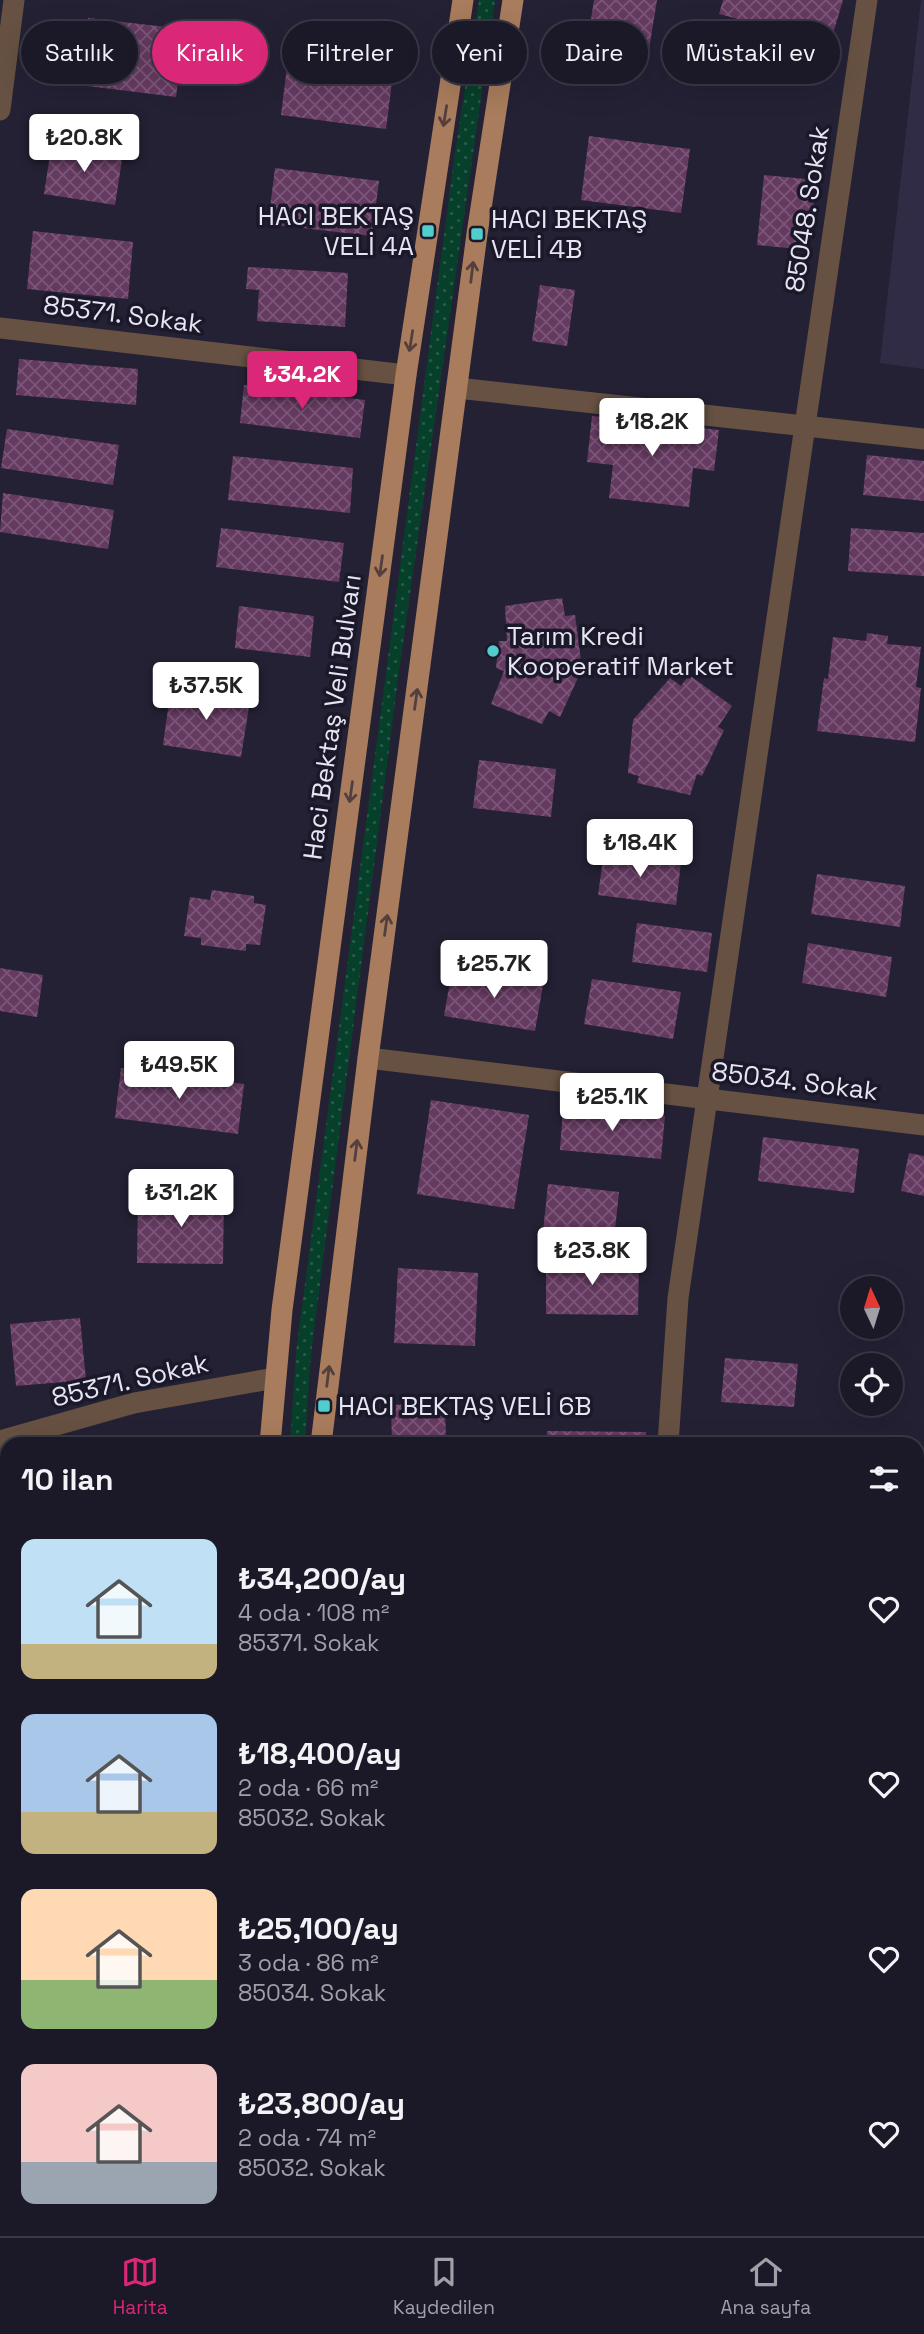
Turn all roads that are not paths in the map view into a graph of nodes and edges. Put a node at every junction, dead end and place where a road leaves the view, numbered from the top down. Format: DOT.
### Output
graph roads {
  1 [pos="14,0"];
  2 [pos="463,0"];
  3 [pos="513,0"];
  4 [pos="867,0"];
  5 [pos="0,110"];
  6 [pos="0,328"];
  7 [pos="406,376"];
  8 [pos="457,388"];
  9 [pos="803,427"];
  10 [pos="924,439"];
  11 [pos="368,1058"];
  12 [pos="707,1098"];
  13 [pos="924,1125"];
  14 [pos="275,1378"];
  15 [pos="14,1437"];
  16 [pos="271,1437"];
  17 [pos="322,1437"];
  18 [pos="668,1437"];
  1 -- 5 [label="street"];
  2 -- 7 [label="main road, Haci Bektaş Veli Bulvarı, one-way"];
  8 -- 3 [label="main road, one-way"];
  4 -- 9 [label="street, 85048. Sokak"];
  6 -- 7 [label="street, 85371. Sokak"];
  7 -- 14 [label="main road, Haci Bektaş Veli Bulvarı, one-way"];
  8 -- 9 [label="street"];
  11 -- 8 [label="main road, one-way"];
  9 -- 10 [label="street"];
  9 -- 12 [label="street, 85048. Sokak"];
  11 -- 12 [label="street, 85034. Sokak"];
  17 -- 11 [label="main road, one-way"];
  12 -- 13 [label="street, 85034. Sokak"];
  12 -- 18 [label="street, 85048. Sokak"];
  14 -- 15 [label="street, 85371. Sokak"];
  14 -- 16 [label="main road, Haci Bektaş Veli Bulvarı"];
}
